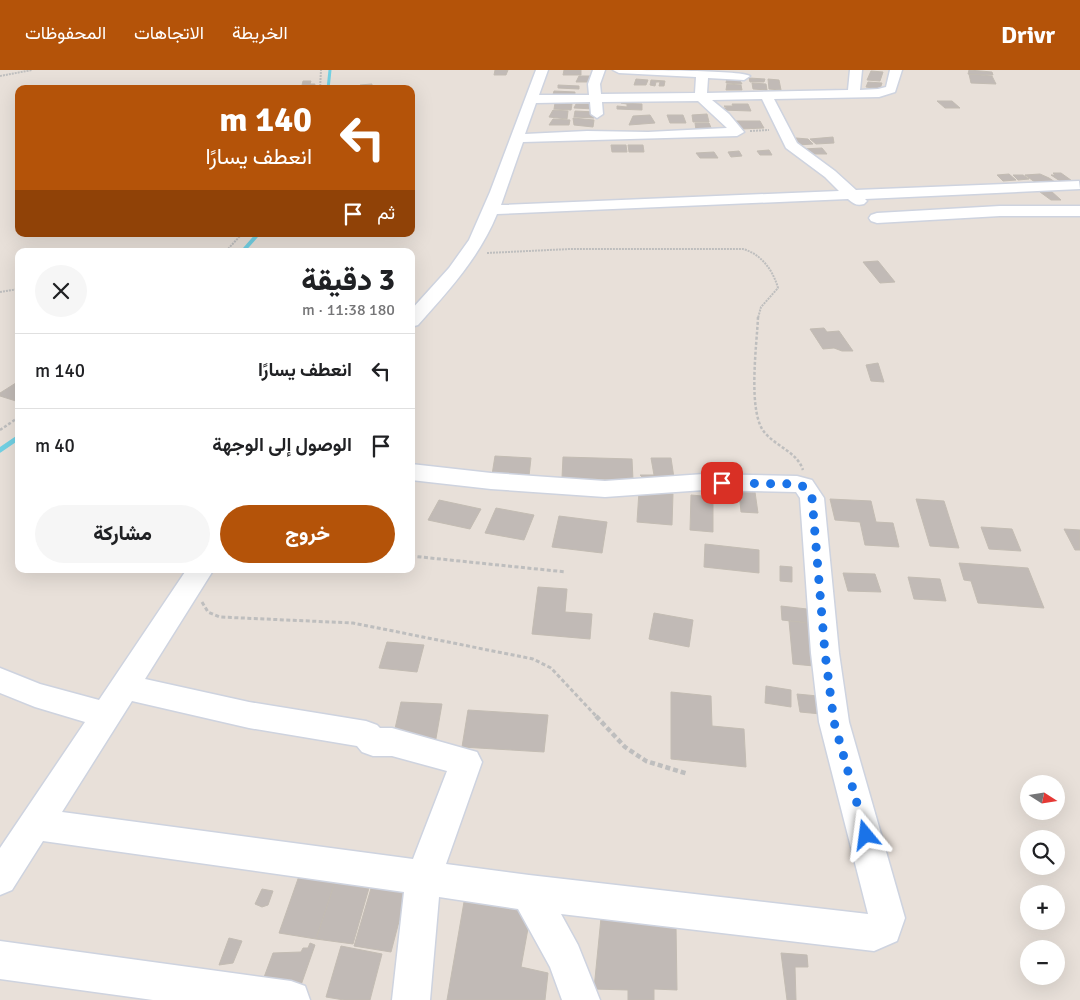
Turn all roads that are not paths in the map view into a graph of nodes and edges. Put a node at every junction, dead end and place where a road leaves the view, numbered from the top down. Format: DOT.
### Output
graph roads {
  1 [pos="542,70"];
  2 [pos="599,70"];
  3 [pos="619,70"];
  4 [pos="856,70"];
  5 [pos="896,70"];
  6 [pos="702,72"];
  7 [pos="744,77"];
  8 [pos="623,85"];
  9 [pos="701,93"];
  10 [pos="854,94"];
  11 [pos="767,96"];
  12 [pos="530,99"];
  13 [pos="597,99"];
  14 [pos="587,135"];
  15 [pos="519,138"];
  16 [pos="1078,185"];
  17 [pos="980,190"];
  18 [pos="852,195"];
  19 [pos="491,210"];
  20 [pos="1008,211"];
  21 [pos="1080,212"];
  22 [pos="877,218"];
  23 [pos="891,232"];
  24 [pos="415,316"];
  25 [pos="415,472"];
  26 [pos="197,575"];
  27 [pos="0,680"];
  28 [pos="124,686"];
  29 [pos="106,715"];
  30 [pos="36,824"];
  31 [pos="0,878"];
  32 [pos="423,878"];
  33 [pos="529,893"];
  34 [pos="0,960"];
  35 [pos="291,1000"];
  36 [pos="411,1000"];
  37 [pos="581,1000"];
  1 -- 12 [label="street"];
  2 -- 13 [label="street"];
  3 -- 6 [label="street"];
  4 -- 10 [label="street"];
  5 -- 10 [label="street"];
  6 -- 7 [label="street"];
  6 -- 9 [label="street"];
  8 -- 9 [label="street"];
  9 -- 11 [label="street"];
  9 -- 13 [label="street"];
  9 -- 14 [label="street"];
  10 -- 11 [label="street"];
  11 -- 18 [label="street"];
  12 -- 13 [label="street"];
  12 -- 15 [label="street"];
  13 -- 14 [label="street"];
  14 -- 15 [label="street"];
  15 -- 19 [label="street"];
  16 -- 17 [label="street"];
  17 -- 18 [label="street"];
  17 -- 20 [label="street"];
  18 -- 19 [label="street"];
  18 -- 22 [label="street"];
  19 -- 24 [label="street"];
  20 -- 21 [label="street"];
  20 -- 22 [label="street"];
  22 -- 23 [label="street"];
  25 -- 33 [label="street"];
  26 -- 28 [label="street"];
  27 -- 29 [label="street"];
  28 -- 29 [label="street"];
  28 -- 32 [label="street"];
  29 -- 30 [label="street"];
  30 -- 31 [label="street"];
  30 -- 32 [label="street"];
  32 -- 33 [label="street"];
  32 -- 36 [label="street"];
  33 -- 37 [label="street"];
  34 -- 35 [label="street"];
}
